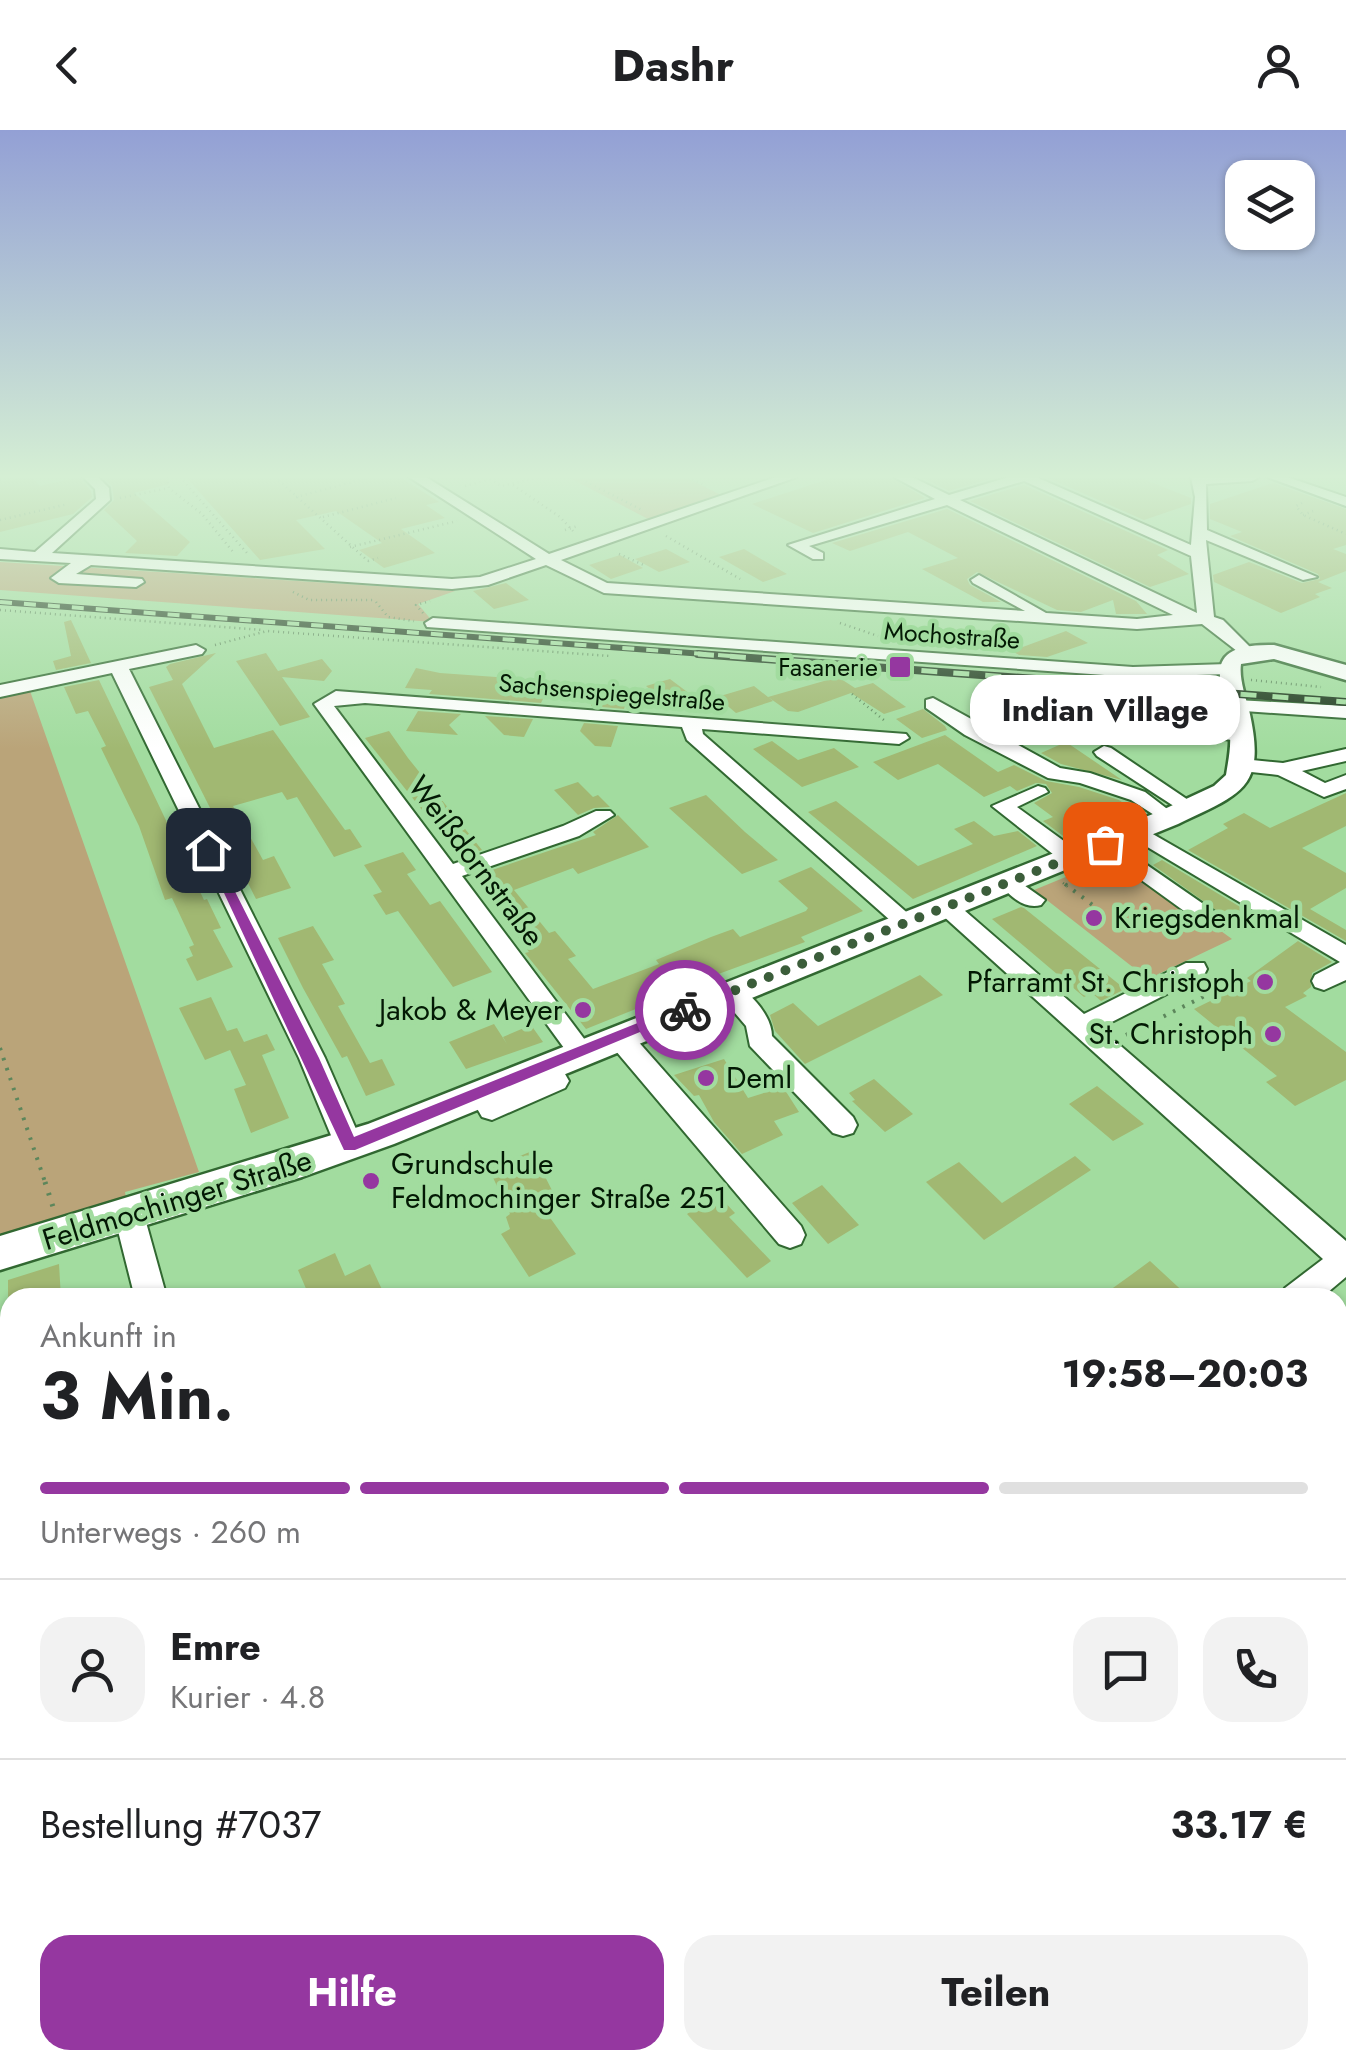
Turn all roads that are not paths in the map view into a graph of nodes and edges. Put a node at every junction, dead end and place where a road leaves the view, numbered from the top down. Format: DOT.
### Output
graph roads {
  1 [pos="77,567"];
  2 [pos="194,567"];
  3 [pos="529,567"];
  4 [pos="563,567"];
  5 [pos="1089,567"];
  6 [pos="1201,567"];
  7 [pos="1287,567"];
  8 [pos="1310,577"];
  9 [pos="979,580"];
  10 [pos="136,582"];
  11 [pos="1008,584"];
  12 [pos="1186,615"];
  13 [pos="1048,618"];
  14 [pos="1073,620"];
  15 [pos="1211,622"];
  16 [pos="433,623"];
  17 [pos="196,650"];
  18 [pos="1273,652"];
  19 [pos="1235,667"];
  20 [pos="118,668"];
  21 [pos="1338,680"];
  22 [pos="0,690"];
  23 [pos="1077,700"];
  24 [pos="323,704"];
  25 [pos="933,704"];
  26 [pos="1237,706"];
  27 [pos="1183,708"];
  28 [pos="1346,712"];
  29 [pos="692,723"];
  30 [pos="1192,730"];
  31 [pos="1242,735"];
  32 [pos="898,738"];
  33 [pos="1104,752"];
  34 [pos="1346,755"];
  35 [pos="1242,764"];
  36 [pos="1283,769"];
  37 [pos="1346,781"];
  38 [pos="1038,792"];
  39 [pos="1179,813"];
  40 [pos="603,815"];
  41 [pos="1137,831"];
  42 [pos="1105,844"];
  43 [pos="1071,857"];
  44 [pos="448,874"];
  45 [pos="1010,882"];
  46 [pos="1033,900"];
  47 [pos="949,908"];
  48 [pos="908,924"];
  49 [pos="1217,924"];
  50 [pos="1346,956"];
  51 [pos="1195,970"];
  52 [pos="730,992"];
  53 [pos="1082,1026"];
  54 [pos="619,1036"];
  55 [pos="581,1052"];
  56 [pos="554,1080"];
  57 [pos="482,1093"];
  58 [pos="843,1125"];
  59 [pos="350,1146"];
  60 [pos="129,1215"];
  61 [pos="790,1235"];
  62 [pos="0,1253"];
  63 [pos="1346,1259"];
  64 [pos="148,1288"];
  65 [pos="1309,1288"];
  1 -- 10 [label="street"];
  2 -- 3 [label="street"];
  4 -- 13 [label="street"];
  5 -- 12 [label="street"];
  6 -- 15 [label="street"];
  7 -- 8 [label="street"];
  9 -- 13 [label="street"];
  11 -- 14 [label="street"];
  12 -- 14 [label="street"];
  12 -- 15 [label="street"];
  13 -- 14 [label="street"];
  15 -- 18 [label="street"];
  15 -- 19 [label="street"];
  16 -- 19 [label="street, Mochostraße"];
  17 -- 20 [label="street"];
  18 -- 19 [label="main road"];
  18 -- 21 [label="main road"];
  19 -- 26 [label="main road"];
  20 -- 22 [label="street"];
  20 -- 59 [label="street"];
  23 -- 27 [label="street"];
  24 -- 29 [label="street, Sachsenspiegelstraße"];
  24 -- 44 [label="street, Weißdornstraße"];
  25 -- 39 [label="street"];
  26 -- 28 [label="street"];
  26 -- 31 [label="main road"];
  29 -- 32 [label="street, Sachsenspiegelstraße"];
  29 -- 48 [label="street"];
  30 -- 31 [label="street"];
  31 -- 35 [label="main road"];
  33 -- 39 [label="street"];
  34 -- 36 [label="street"];
  35 -- 36 [label="street"];
  35 -- 39 [label="main road, Feldmochinger Straße"];
  36 -- 37 [label="street"];
  38 -- 43 [label="street"];
  39 -- 41 [label="main road, Feldmochinger Straße"];
  40 -- 44 [label="street"];
  41 -- 42 [label="main road, Feldmochinger Straße"];
  41 -- 50 [label="street"];
  42 -- 43 [label="main road, Feldmochinger Straße"];
  42 -- 49 [label="street"];
  43 -- 45 [label="main road, Feldmochinger Straße"];
  44 -- 55 [label="street, Weißdornstraße"];
  45 -- 46 [label="street"];
  45 -- 47 [label="main road, Feldmochinger Straße"];
  47 -- 48 [label="main road, Feldmochinger Straße"];
  47 -- 53 [label="street"];
  48 -- 52 [label="main road, Feldmochinger Straße"];
  51 -- 53 [label="street"];
  52 -- 54 [label="main road, Feldmochinger Straße"];
  52 -- 58 [label="street"];
  53 -- 63 [label="street"];
  54 -- 55 [label="main road, Feldmochinger Straße"];
  54 -- 61 [label="street"];
  55 -- 57 [label="main road, Feldmochinger Straße"];
  56 -- 57 [label="street"];
  57 -- 59 [label="main road, Feldmochinger Straße"];
  59 -- 60 [label="main road, Feldmochinger Straße"];
  60 -- 62 [label="main road, Feldmochinger Straße"];
  60 -- 64 [label="street"];
  63 -- 65 [label="street"];
}
